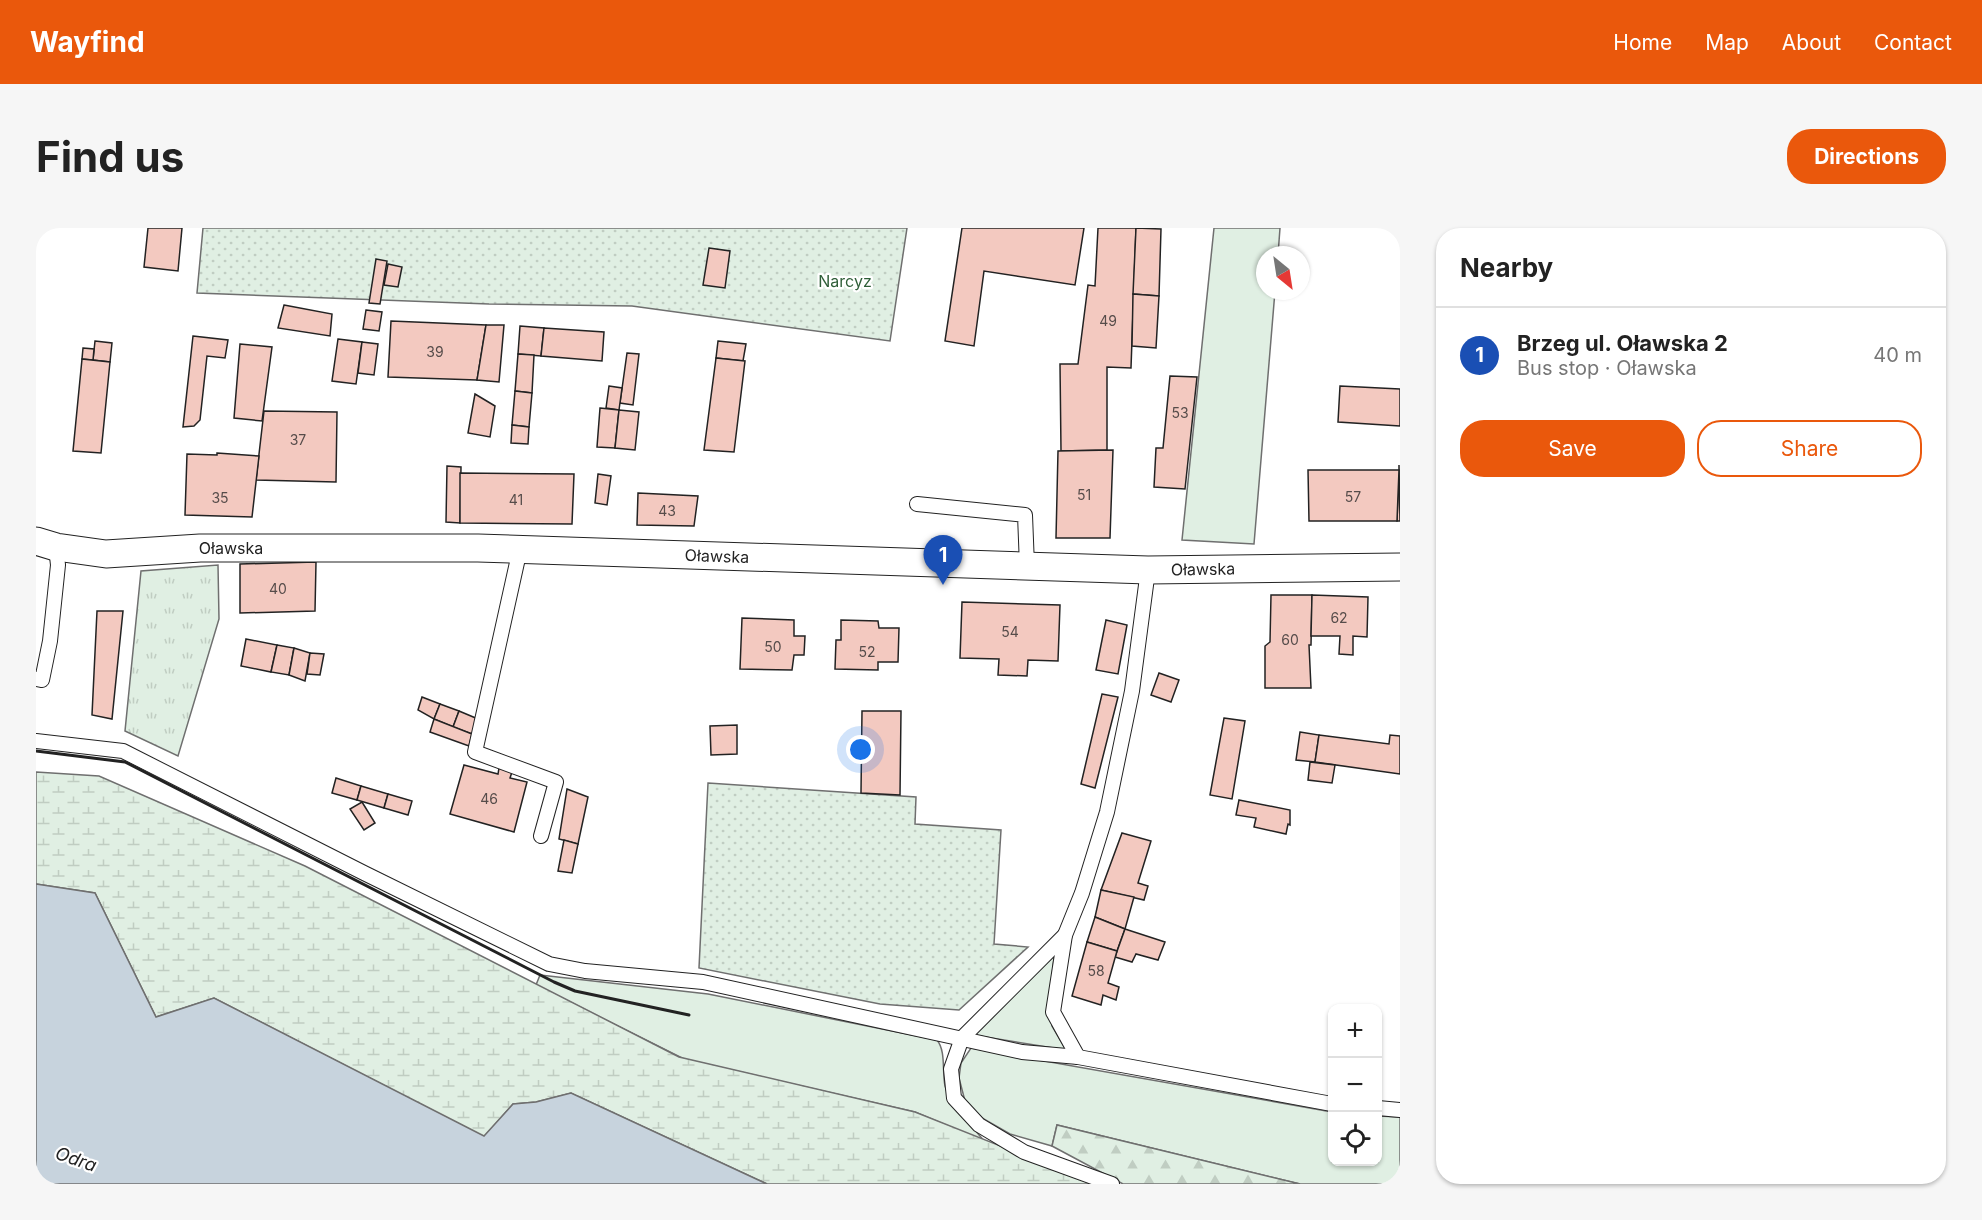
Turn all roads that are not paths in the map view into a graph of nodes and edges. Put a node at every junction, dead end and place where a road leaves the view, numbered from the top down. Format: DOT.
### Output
graph roads {
  1 [pos="917,504"];
  2 [pos="46,544"];
  3 [pos="520,549"];
  4 [pos="1027,566"];
  5 [pos="1400,567"];
  6 [pos="1148,570"];
  7 [pos="36,679"];
  8 [pos="36,741"];
  9 [pos="541,836"];
  10 [pos="1065,935"];
  11 [pos="962,1038"];
  12 [pos="1078,1057"];
  13 [pos="1328,1103"];
  14 [pos="1382,1108"];
  15 [pos="1400,1110"];
  16 [pos="1112,1184"];
  1 -- 4 [label="lane"];
  2 -- 3 [label="street, Oławska"];
  2 -- 7 [label="lane"];
  3 -- 4 [label="street, Oławska"];
  3 -- 9 [label="lane"];
  4 -- 6 [label="street, Oławska"];
  5 -- 6 [label="street, Oławska"];
  6 -- 10 [label="lane"];
  8 -- 11 [label="lane"];
  10 -- 11 [label="lane"];
  10 -- 12 [label="lane"];
  11 -- 12 [label="lane"];
  11 -- 16 [label="lane"];
  12 -- 13 [label="lane"];
  14 -- 15 [label="lane"];
}
